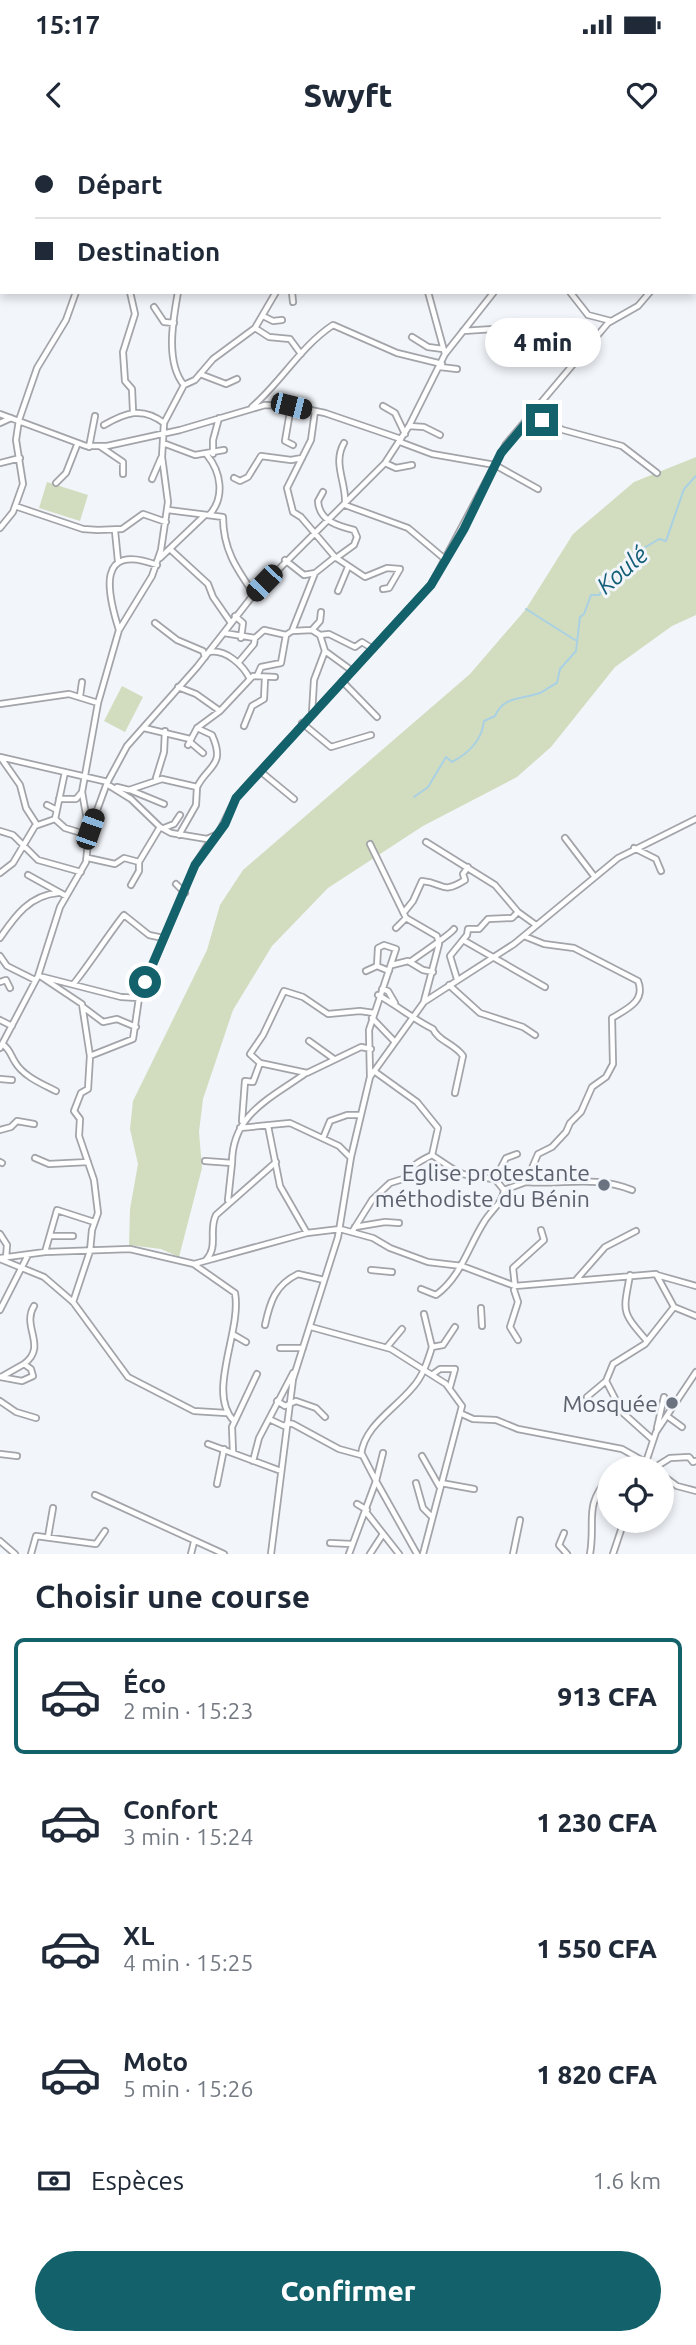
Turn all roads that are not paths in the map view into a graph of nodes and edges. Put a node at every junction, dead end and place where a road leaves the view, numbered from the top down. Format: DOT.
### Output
graph roads {
  1 [pos="75,294"];
  2 [pos="130,294"];
  3 [pos="177,294"];
  4 [pos="275,294"];
  5 [pos="292,294"];
  6 [pos="429,294"];
  7 [pos="492,294"];
  8 [pos="572,294"];
  9 [pos="648,294"];
  10 [pos="293,302"];
  11 [pos="154,307"];
  12 [pos="263,316"];
  13 [pos="282,320"];
  14 [pos="612,321"];
  15 [pos="174,323"];
  16 [pos="255,328"];
  17 [pos="462,331"];
  18 [pos="412,337"];
  19 [pos="586,347"];
  20 [pos="444,352"];
  21 [pos="301,354"];
  22 [pos="441,366"];
  23 [pos="457,369"];
  24 [pos="200,374"];
  25 [pos="237,379"];
  26 [pos="184,386"];
  27 [pos="291,406"];
  28 [pos="383,406"];
  29 [pos="123,408"];
  30 [pos="252,408"];
  31 [pos="134,411"];
  32 [pos="315,411"];
  33 [pos="0,414"];
  34 [pos="533,415"];
  35 [pos="95,416"];
  36 [pos="118,416"];
  37 [pos="11,418"];
  38 [pos="219,418"];
  39 [pos="19,421"];
  40 [pos="0,423"];
  41 [pos="164,423"];
  42 [pos="104,425"];
  43 [pos="410,426"];
  44 [pos="163,433"];
  45 [pos="440,435"];
  46 [pos="402,438"];
  47 [pos="163,443"];
  48 [pos="344,443"];
  49 [pos="77,445"];
  50 [pos="293,445"];
  51 [pos="89,447"];
  52 [pos="101,447"];
  53 [pos="224,450"];
  54 [pos="210,454"];
  55 [pos="162,457"];
  56 [pos="303,457"];
  57 [pos="20,458"];
  58 [pos="0,463"];
  59 [pos="386,463"];
  60 [pos="412,465"];
  61 [pos="495,465"];
  62 [pos="657,473"];
  63 [pos="123,474"];
  64 [pos="234,478"];
  65 [pos="152,479"];
  66 [pos="57,484"];
  67 [pos="538,489"];
  68 [pos="323,492"];
  69 [pos="345,505"];
  70 [pos="15,506"];
  71 [pos="168,510"];
  72 [pos="207,515"];
  73 [pos="329,520"];
  74 [pos="166,522"];
  75 [pos="0,528"];
  76 [pos="115,531"];
  77 [pos="314,533"];
  78 [pos="171,550"];
  79 [pos="160,558"];
  80 [pos="335,558"];
  81 [pos="446,560"];
  82 [pos="285,561"];
  83 [pos="118,562"];
  84 [pos="157,565"];
  85 [pos="348,567"];
  86 [pos="315,573"];
  87 [pos="383,589"];
  88 [pos="338,591"];
  89 [pos="254,594"];
  90 [pos="321,612"];
  91 [pos="235,616"];
  92 [pos="155,623"];
  93 [pos="231,623"];
  94 [pos="312,630"];
  95 [pos="119,631"];
  96 [pos="292,631"];
  97 [pos="224,633"];
  98 [pos="286,635"];
  99 [pos="320,635"];
  100 [pos="241,638"];
  101 [pos="255,638"];
  102 [pos="216,643"];
  103 [pos="373,649"];
  104 [pos="207,652"];
  105 [pos="325,652"];
  106 [pos="219,653"];
  107 [pos="238,663"];
  108 [pos="351,670"];
  109 [pos="254,677"];
  110 [pos="275,677"];
  111 [pos="265,678"];
  112 [pos="342,681"];
  113 [pos="82,682"];
  114 [pos="178,687"];
  115 [pos="80,696"];
  116 [pos="0,704"];
  117 [pos="98,704"];
  118 [pos="219,709"];
  119 [pos="312,714"];
  120 [pos="377,717"];
  121 [pos="302,723"];
  122 [pos="244,726"];
  123 [pos="144,728"];
  124 [pos="196,729"];
  125 [pos="164,731"];
  126 [pos="184,735"];
  127 [pos="371,736"];
  128 [pos="189,742"];
  129 [pos="203,753"];
  130 [pos="260,771"];
  131 [pos="65,772"];
  132 [pos="84,777"];
  133 [pos="156,779"];
  134 [pos="108,783"];
  135 [pos="197,787"];
  136 [pos="129,790"];
  137 [pos="82,792"];
  138 [pos="59,799"];
  139 [pos="76,799"];
  140 [pos="294,799"];
  141 [pos="82,801"];
  142 [pos="164,804"];
  143 [pos="47,805"];
  144 [pos="55,810"];
  145 [pos="180,815"];
  146 [pos="55,819"];
  147 [pos="696,819"];
  148 [pos="37,825"];
  149 [pos="162,828"];
  150 [pos="0,831"];
  151 [pos="88,834"];
  152 [pos="179,835"];
  153 [pos="213,838"];
  154 [pos="565,838"];
  155 [pos="426,842"];
  156 [pos="370,844"];
  157 [pos="24,848"];
  158 [pos="634,848"];
  159 [pos="88,858"];
  160 [pos="139,862"];
  161 [pos="468,867"];
  162 [pos="661,871"];
  163 [pos="81,872"];
  164 [pos="0,873"];
  165 [pos="28,875"];
  166 [pos="594,876"];
  167 [pos="176,884"];
  168 [pos="131,885"];
  169 [pos="184,892"];
  170 [pos="58,893"];
  171 [pos="66,896"];
  172 [pos="405,911"];
  173 [pos="518,912"];
  174 [pos="406,918"];
  175 [pos="536,925"];
  176 [pos="396,928"];
  177 [pos="454,929"];
  178 [pos="524,936"];
  179 [pos="0,938"];
  180 [pos="163,938"];
  181 [pos="463,940"];
  182 [pos="439,941"];
  183 [pos="0,956"];
  184 [pos="492,959"];
  185 [pos="410,962"];
  186 [pos="377,966"];
  187 [pos="390,968"];
  188 [pos="12,970"];
  189 [pos="366,971"];
  190 [pos="433,972"];
  191 [pos="37,977"];
  192 [pos="457,979"];
  193 [pos="2,981"];
  194 [pos="77,984"];
  195 [pos="449,985"];
  196 [pos="545,987"];
  197 [pos="10,988"];
  198 [pos="382,989"];
  199 [pos="378,995"];
  200 [pos="139,998"];
  201 [pos="79,1000"];
  202 [pos="424,1002"];
  203 [pos="395,1004"];
  204 [pos="83,1007"];
  205 [pos="373,1016"];
  206 [pos="411,1019"];
  207 [pos="0,1020"];
  208 [pos="12,1026"];
  209 [pos="136,1027"];
  210 [pos="536,1035"];
  211 [pos="309,1041"];
  212 [pos="394,1041"];
  213 [pos="1,1046"];
  214 [pos="370,1049"];
  215 [pos="90,1056"];
  216 [pos="335,1060"];
  217 [pos="260,1063"];
  218 [pos="374,1071"];
  219 [pos="307,1073"];
  220 [pos="370,1077"];
  221 [pos="0,1079"];
  222 [pos="12,1080"];
  223 [pos="56,1091"];
  224 [pos="456,1093"];
  225 [pos="360,1115"];
  226 [pos="242,1122"];
  227 [pos="34,1124"];
  228 [pos="268,1126"];
  229 [pos="239,1129"];
  230 [pos="0,1130"];
  231 [pos="323,1138"];
  232 [pos="517,1154"];
  233 [pos="432,1155"];
  234 [pos="35,1157"];
  235 [pos="351,1157"];
  236 [pos="205,1161"];
  237 [pos="88,1162"];
  238 [pos="276,1162"];
  239 [pos="232,1163"];
  240 [pos="495,1179"];
  241 [pos="526,1182"];
  242 [pos="504,1190"];
  243 [pos="632,1190"];
  244 [pos="485,1200"];
  245 [pos="227,1203"];
  246 [pos="494,1208"];
  247 [pos="94,1222"];
  248 [pos="399,1223"];
  249 [pos="340,1229"];
  250 [pos="353,1229"];
  251 [pos="541,1230"];
  252 [pos="636,1231"];
  253 [pos="307,1233"];
  254 [pos="0,1234"];
  255 [pos="50,1236"];
  256 [pos="73,1236"];
  257 [pos="90,1251"];
  258 [pos="46,1252"];
  259 [pos="28,1255"];
  260 [pos="2,1258"];
  261 [pos="205,1261"];
  262 [pos="194,1264"];
  263 [pos="462,1266"];
  264 [pos="22,1268"];
  265 [pos="371,1270"];
  266 [pos="392,1272"];
  267 [pos="656,1274"];
  268 [pos="630,1275"];
  269 [pos="324,1280"];
  270 [pos="576,1280"];
  271 [pos="696,1286"];
  272 [pos="514,1288"];
  273 [pos="421,1289"];
  274 [pos="73,1302"];
  275 [pos="34,1306"];
  276 [pos="674,1307"];
  277 [pos="481,1308"];
  278 [pos="0,1310"];
  279 [pos="424,1314"];
  280 [pos="696,1315"];
  281 [pos="265,1325"];
  282 [pos="482,1326"];
  283 [pos="31,1327"];
  284 [pos="38,1327"];
  285 [pos="311,1327"];
  286 [pos="455,1328"];
  287 [pos="402,1329"];
  288 [pos="234,1335"];
  289 [pos="517,1340"];
  290 [pos="647,1341"];
  291 [pos="246,1342"];
  292 [pos="386,1347"];
  293 [pos="432,1347"];
  294 [pos="279,1348"];
  295 [pos="303,1349"];
  296 [pos="24,1363"];
  297 [pos="296,1370"];
  298 [pos="423,1370"];
  299 [pos="696,1372"];
  300 [pos="257,1374"];
  301 [pos="432,1374"];
  302 [pos="1,1377"];
  303 [pos="606,1381"];
  304 [pos="450,1387"];
  305 [pos="587,1397"];
  306 [pos="664,1397"];
  307 [pos="0,1401"];
  308 [pos="277,1401"];
  309 [pos="288,1403"];
  310 [pos="226,1413"];
  311 [pos="462,1413"];
  312 [pos="667,1416"];
  313 [pos="325,1417"];
  314 [pos="36,1418"];
  315 [pos="269,1419"];
  316 [pos="234,1422"];
  317 [pos="288,1423"];
  318 [pos="682,1427"];
  319 [pos="656,1433"];
  320 [pos="652,1439"];
  321 [pos="208,1444"];
  322 [pos="224,1449"];
  323 [pos="233,1452"];
  324 [pos="383,1453"];
  325 [pos="0,1454"];
  326 [pos="362,1454"];
  327 [pos="17,1456"];
  328 [pos="422,1456"];
  329 [pos="632,1456"];
  330 [pos="647,1456"];
  331 [pos="674,1458"];
  332 [pos="253,1461"];
  333 [pos="696,1461"];
  334 [pos="281,1471"];
  335 [pos="376,1481"];
  336 [pos="217,1483"];
  337 [pos="416,1483"];
  338 [pos="674,1484"];
  339 [pos="440,1485"];
  340 [pos="474,1489"];
  341 [pos="597,1491"];
  342 [pos="696,1491"];
  343 [pos="95,1495"];
  344 [pos="357,1504"];
  345 [pos="53,1508"];
  346 [pos="366,1511"];
  347 [pos="431,1516"];
  348 [pos="520,1520"];
  349 [pos="105,1531"];
  350 [pos="620,1533"];
  351 [pos="383,1534"];
  352 [pos="564,1534"];
  353 [pos="48,1537"];
  354 [pos="0,1541"];
  355 [pos="194,1542"];
  356 [pos="330,1543"];
  357 [pos="352,1544"];
  358 [pos="15,1554"];
  359 [pos="31,1554"];
  360 [pos="191,1554"];
  361 [pos="224,1554"];
  362 [pos="271,1554"];
  363 [pos="349,1554"];
  364 [pos="370,1554"];
  365 [pos="399,1554"];
  366 [pos="417,1554"];
  367 [pos="423,1554"];
  368 [pos="513,1554"];
  369 [pos="567,1554"];
  370 [pos="590,1554"];
  371 [pos="613,1554"];
  1 -- 39 [label="street"];
  2 -- 31 [label="street"];
  3 -- 15 [label="street"];
  4 -- 12 [label="street"];
  5 -- 10 [label="street"];
  6 -- 20 [label="street"];
  7 -- 17 [label="street"];
  8 -- 14 [label="street"];
  9 -- 14 [label="street"];
  11 -- 15 [label="street"];
  12 -- 13 [label="street"];
  12 -- 16 [label="street"];
  14 -- 19 [label="street"];
  15 -- 26 [label="street"];
  16 -- 21 [label="street"];
  16 -- 24 [label="street"];
  17 -- 19 [label="street"];
  17 -- 20 [label="street"];
  18 -- 20 [label="street"];
  19 -- 34 [label="street"];
  20 -- 22 [label="street"];
  21 -- 22 [label="street"];
  21 -- 30 [label="street"];
  22 -- 23 [label="street"];
  22 -- 43 [label="street"];
  24 -- 25 [label="street"];
  24 -- 26 [label="street"];
  26 -- 41 [label="street"];
  27 -- 30 [label="street"];
  27 -- 32 [label="street"];
  27 -- 50 [label="street"];
  28 -- 46 [label="street"];
  29 -- 36 [label="street"];
  30 -- 38 [label="street"];
  31 -- 36 [label="street"];
  31 -- 41 [label="street"];
  32 -- 46 [label="street"];
  32 -- 56 [label="street"];
  33 -- 37 [label="street"];
  34 -- 61 [label="street"];
  34 -- 62 [label="street"];
  35 -- 51 [label="street"];
  36 -- 42 [label="street"];
  37 -- 39 [label="street"];
  37 -- 40 [label="street"];
  38 -- 44 [label="street"];
  38 -- 54 [label="street"];
  39 -- 49 [label="street"];
  39 -- 57 [label="street"];
  41 -- 44 [label="street"];
  43 -- 45 [label="street"];
  43 -- 46 [label="street"];
  44 -- 47 [label="street"];
  44 -- 52 [label="street"];
  46 -- 59 [label="street"];
  46 -- 61 [label="street"];
  47 -- 54 [label="street"];
  47 -- 55 [label="street"];
  48 -- 69 [label="street"];
  49 -- 51 [label="street"];
  49 -- 66 [label="street"];
  51 -- 52 [label="street"];
  52 -- 63 [label="street"];
  53 -- 54 [label="street"];
  54 -- 72 [label="street"];
  55 -- 65 [label="street"];
  55 -- 71 [label="street"];
  56 -- 64 [label="street"];
  56 -- 77 [label="street"];
  57 -- 58 [label="street"];
  57 -- 70 [label="street"];
  59 -- 60 [label="street"];
  59 -- 69 [label="street"];
  61 -- 67 [label="street"];
  61 -- 81 [label="street"];
  68 -- 73 [label="street"];
  69 -- 73 [label="street"];
  69 -- 81 [label="street"];
  70 -- 75 [label="street"];
  70 -- 76 [label="street"];
  71 -- 72 [label="street"];
  71 -- 74 [label="street"];
  72 -- 78 [label="street"];
  72 -- 89 [label="street"];
  73 -- 77 [label="street"];
  73 -- 80 [label="street"];
  74 -- 76 [label="street"];
  74 -- 79 [label="street"];
  76 -- 83 [label="street"];
  77 -- 80 [label="street"];
  77 -- 82 [label="street"];
  78 -- 79 [label="street"];
  78 -- 93 [label="street"];
  79 -- 84 [label="street"];
  80 -- 85 [label="street"];
  80 -- 86 [label="street"];
  81 -- 103 [label="street"];
  82 -- 86 [label="street"];
  82 -- 89 [label="street"];
  83 -- 84 [label="street"];
  83 -- 95 [label="street"];
  84 -- 95 [label="street"];
  85 -- 87 [label="street"];
  85 -- 88 [label="street"];
  86 -- 96 [label="street"];
  89 -- 91 [label="street"];
  90 -- 94 [label="street"];
  91 -- 93 [label="street"];
  91 -- 100 [label="street"];
  92 -- 104 [label="street"];
  93 -- 97 [label="street"];
  94 -- 96 [label="street"];
  94 -- 99 [label="street"];
  95 -- 117 [label="street"];
  96 -- 98 [label="street"];
  97 -- 100 [label="street"];
  97 -- 102 [label="street"];
  98 -- 101 [label="street"];
  98 -- 109 [label="street"];
  99 -- 103 [label="street"];
  99 -- 105 [label="street"];
  100 -- 101 [label="street"];
  101 -- 107 [label="street"];
  102 -- 104 [label="street"];
  102 -- 106 [label="street"];
  103 -- 108 [label="street"];
  104 -- 106 [label="street"];
  104 -- 114 [label="street"];
  105 -- 108 [label="street"];
  105 -- 119 [label="street"];
  106 -- 107 [label="street"];
  107 -- 109 [label="street"];
  108 -- 112 [label="street"];
  109 -- 111 [label="street"];
  109 -- 118 [label="street"];
  110 -- 111 [label="street"];
  111 -- 122 [label="street"];
  112 -- 119 [label="street"];
  112 -- 120 [label="street"];
  113 -- 115 [label="street"];
  114 -- 118 [label="street"];
  114 -- 123 [label="street"];
  115 -- 116 [label="street"];
  115 -- 117 [label="street"];
  117 -- 132 [label="street"];
  118 -- 124 [label="street"];
  119 -- 121 [label="street"];
  121 -- 127 [label="street"];
  121 -- 130 [label="street"];
  123 -- 125 [label="street"];
  123 -- 134 [label="street"];
  124 -- 126 [label="street"];
  124 -- 128 [label="street"];
  124 -- 135 [label="street"];
  125 -- 126 [label="street"];
  125 -- 133 [label="street"];
  126 -- 128 [label="street"];
  128 -- 129 [label="street"];
  130 -- 140 [label="street"];
  130 -- 153 [label="street"];
  131 -- 132 [label="street"];
  131 -- 138 [label="street"];
  131 -- 148 [label="street"];
  132 -- 134 [label="street"];
  132 -- 137 [label="street"];
  133 -- 135 [label="street"];
  133 -- 136 [label="street"];
  134 -- 136 [label="street"];
  134 -- 149 [label="street"];
  134 -- 151 [label="street"];
  135 -- 152 [label="street"];
  136 -- 142 [label="street"];
  137 -- 139 [label="street"];
  137 -- 141 [label="street"];
  138 -- 139 [label="street"];
  138 -- 144 [label="street"];
  139 -- 141 [label="street"];
  141 -- 151 [label="street"];
  143 -- 144 [label="street"];
  144 -- 146 [label="street"];
  145 -- 149 [label="street"];
  146 -- 148 [label="street"];
  146 -- 151 [label="street"];
  147 -- 158 [label="street"];
  148 -- 157 [label="street"];
  149 -- 152 [label="street"];
  149 -- 160 [label="street"];
  150 -- 157 [label="street"];
  151 -- 159 [label="street"];
  152 -- 153 [label="street"];
  153 -- 169 [label="street"];
  154 -- 166 [label="street"];
  155 -- 161 [label="street"];
  156 -- 172 [label="street"];
  157 -- 163 [label="street"];
  157 -- 164 [label="street"];
  158 -- 162 [label="street"];
  158 -- 166 [label="street"];
  159 -- 160 [label="street"];
  159 -- 163 [label="street"];
  160 -- 168 [label="street"];
  161 -- 172 [label="street"];
  161 -- 173 [label="street"];
  163 -- 171 [label="street"];
  165 -- 170 [label="street"];
  166 -- 175 [label="street"];
  167 -- 169 [label="street"];
  169 -- 180 [label="street"];
  170 -- 171 [label="street"];
  170 -- 179 [label="street"];
  171 -- 191 [label="street"];
  172 -- 174 [label="street"];
  173 -- 175 [label="street"];
  173 -- 181 [label="street"];
  174 -- 176 [label="street"];
  174 -- 182 [label="street"];
  175 -- 178 [label="street"];
  177 -- 182 [label="street"];
  178 -- 184 [label="street"];
  178 -- 241 [label="street"];
  180 -- 194 [label="street"];
  180 -- 200 [label="street"];
  181 -- 184 [label="street"];
  181 -- 192 [label="street"];
  182 -- 185 [label="street"];
  182 -- 190 [label="street"];
  183 -- 188 [label="street"];
  184 -- 192 [label="street"];
  184 -- 196 [label="street"];
  185 -- 187 [label="street"];
  185 -- 190 [label="street"];
  186 -- 187 [label="street"];
  186 -- 187 [label="street"];
  186 -- 189 [label="street"];
  187 -- 198 [label="street"];
  188 -- 191 [label="street"];
  188 -- 193 [label="street"];
  190 -- 202 [label="street"];
  191 -- 194 [label="street"];
  191 -- 201 [label="street"];
  191 -- 208 [label="street"];
  192 -- 195 [label="street"];
  193 -- 197 [label="street"];
  194 -- 200 [label="street"];
  194 -- 201 [label="street"];
  195 -- 202 [label="street"];
  195 -- 210 [label="street"];
  198 -- 199 [label="street"];
  198 -- 203 [label="street"];
  199 -- 203 [label="street"];
  199 -- 205 [label="street"];
  200 -- 209 [label="street"];
  201 -- 204 [label="street"];
  202 -- 206 [label="street"];
  203 -- 206 [label="street"];
  204 -- 209 [label="street"];
  204 -- 215 [label="street"];
  205 -- 212 [label="street"];
  205 -- 214 [label="street"];
  205 -- 217 [label="street"];
  206 -- 212 [label="street"];
  206 -- 224 [label="street"];
  207 -- 208 [label="street"];
  208 -- 213 [label="street"];
  209 -- 215 [label="street"];
  211 -- 216 [label="street"];
  212 -- 218 [label="street"];
  213 -- 223 [label="street"];
  214 -- 216 [label="street"];
  214 -- 220 [label="street"];
  215 -- 237 [label="street"];
  216 -- 219 [label="street"];
  217 -- 219 [label="street"];
  217 -- 226 [label="street"];
  218 -- 220 [label="street"];
  218 -- 233 [label="street"];
  219 -- 226 [label="street"];
  220 -- 225 [label="street"];
  221 -- 222 [label="street"];
  225 -- 231 [label="street"];
  225 -- 235 [label="street"];
  226 -- 229 [label="street"];
  227 -- 230 [label="street"];
  228 -- 229 [label="street"];
  228 -- 231 [label="street"];
  228 -- 238 [label="street"];
  229 -- 239 [label="street"];
  231 -- 235 [label="street"];
  232 -- 240 [label="street"];
  233 -- 240 [label="street"];
  233 -- 250 [label="street"];
  234 -- 237 [label="street"];
  235 -- 249 [label="street"];
  236 -- 239 [label="street"];
  237 -- 247 [label="street"];
  238 -- 245 [label="street"];
  238 -- 253 [label="street"];
  239 -- 245 [label="street"];
  240 -- 242 [label="street"];
  241 -- 242 [label="street"];
  241 -- 243 [label="street"];
  242 -- 246 [label="street"];
  244 -- 246 [label="street"];
  245 -- 261 [label="street"];
  246 -- 263 [label="street"];
  247 -- 255 [label="street"];
  247 -- 257 [label="street"];
  248 -- 250 [label="street"];
  249 -- 250 [label="street"];
  249 -- 253 [label="street"];
  249 -- 269 [label="street"];
  250 -- 263 [label="street"];
  251 -- 272 [label="street"];
  252 -- 270 [label="street"];
  253 -- 261 [label="street"];
  254 -- 260 [label="street"];
  255 -- 256 [label="street"];
  255 -- 258 [label="street"];
  257 -- 258 [label="street"];
  257 -- 262 [label="street"];
  257 -- 274 [label="street"];
  258 -- 259 [label="street"];
  259 -- 260 [label="street"];
  259 -- 264 [label="street"];
  260 -- 264 [label="street"];
  261 -- 262 [label="street"];
  262 -- 288 [label="street"];
  263 -- 272 [label="street"];
  263 -- 273 [label="street"];
  264 -- 274 [label="street"];
  264 -- 278 [label="street"];
  265 -- 266 [label="street"];
  267 -- 268 [label="street"];
  267 -- 271 [label="street"];
  267 -- 276 [label="street"];
  268 -- 270 [label="street"];
  268 -- 290 [label="street"];
  269 -- 281 [label="street"];
  269 -- 285 [label="street"];
  270 -- 272 [label="street"];
  272 -- 289 [label="street"];
  274 -- 310 [label="street"];
  275 -- 283 [label="street"];
  276 -- 280 [label="street"];
  276 -- 290 [label="street"];
  277 -- 282 [label="street"];
  279 -- 293 [label="street"];
  283 -- 284 [label="street"];
  283 -- 296 [label="street"];
  285 -- 292 [label="street"];
  285 -- 295 [label="street"];
  286 -- 293 [label="street"];
  287 -- 292 [label="street"];
  288 -- 291 [label="street"];
  288 -- 310 [label="street"];
  290 -- 303 [label="street"];
  292 -- 298 [label="street"];
  293 -- 298 [label="street"];
  294 -- 295 [label="street"];
  295 -- 297 [label="street"];
  296 -- 302 [label="street"];
  296 -- 302 [label="street"];
  297 -- 308 [label="street"];
  297 -- 309 [label="street"];
  298 -- 301 [label="street"];
  298 -- 326 [label="street"];
  299 -- 312 [label="street"];
  300 -- 316 [label="street"];
  301 -- 304 [label="street"];
  301 -- 304 [label="street"];
  303 -- 305 [label="street"];
  303 -- 320 [label="street"];
  304 -- 311 [label="street"];
  306 -- 319 [label="street"];
  307 -- 314 [label="street"];
  308 -- 309 [label="street"];
  308 -- 315 [label="street"];
  309 -- 313 [label="street"];
  309 -- 317 [label="street"];
  310 -- 316 [label="street"];
  311 -- 329 [label="street"];
  311 -- 339 [label="street"];
  312 -- 318 [label="street"];
  312 -- 319 [label="street"];
  315 -- 317 [label="street"];
  315 -- 332 [label="street"];
  316 -- 323 [label="street"];
  317 -- 326 [label="street"];
  317 -- 334 [label="street"];
  319 -- 320 [label="street"];
  320 -- 330 [label="street"];
  321 -- 322 [label="street"];
  322 -- 323 [label="street"];
  322 -- 336 [label="street"];
  323 -- 332 [label="street"];
  324 -- 335 [label="street"];
  325 -- 327 [label="street"];
  326 -- 335 [label="street"];
  328 -- 339 [label="street"];
  331 -- 333 [label="street"];
  332 -- 334 [label="street"];
  334 -- 362 [label="street"];
  335 -- 346 [label="street"];
  335 -- 366 [label="street"];
  337 -- 347 [label="street"];
  338 -- 342 [label="street"];
  339 -- 340 [label="street"];
  339 -- 347 [label="street"];
  341 -- 370 [label="street"];
  343 -- 355 [label="street"];
  344 -- 346 [label="street"];
  345 -- 353 [label="street"];
  346 -- 351 [label="street"];
  346 -- 357 [label="street"];
  347 -- 367 [label="street"];
  348 -- 368 [label="street"];
  349 -- 353 [label="street"];
  350 -- 371 [label="street"];
  351 -- 364 [label="street"];
  351 -- 365 [label="street"];
  352 -- 369 [label="street"];
  353 -- 359 [label="street"];
  354 -- 358 [label="street"];
  355 -- 360 [label="street"];
  355 -- 361 [label="street"];
  356 -- 357 [label="street"];
  357 -- 363 [label="street"];
}
